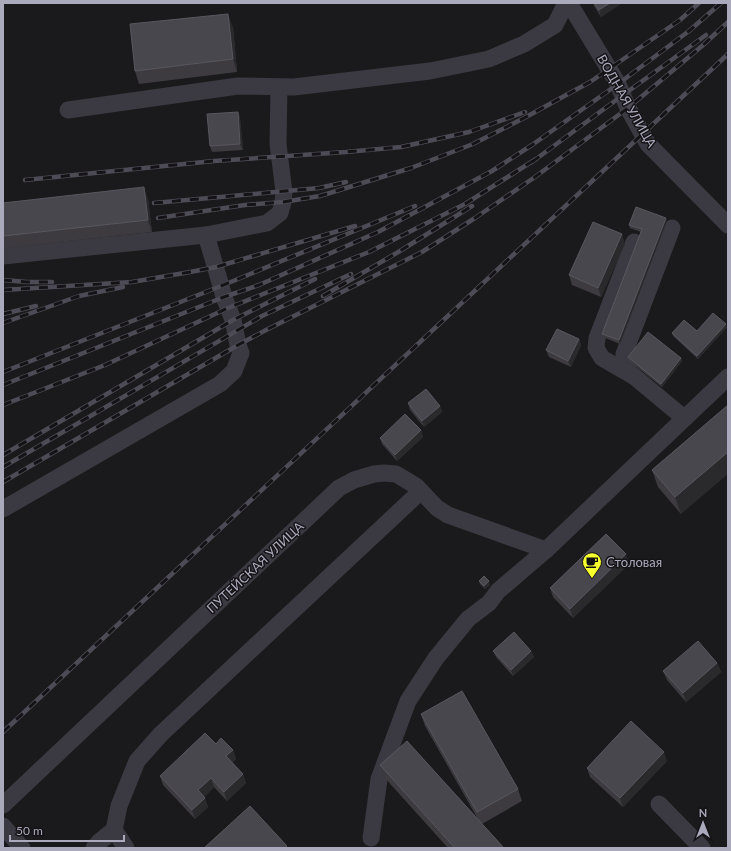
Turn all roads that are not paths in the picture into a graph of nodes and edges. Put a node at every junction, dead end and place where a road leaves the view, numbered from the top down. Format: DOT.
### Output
graph roads {
  1 [pos="567,3"];
  2 [pos="279,87"];
  3 [pos="68,110"];
  4 [pos="728,225"];
  5 [pos="672,228"];
  6 [pos="206,235"];
  7 [pos="634,242"];
  8 [pos="3,256"];
  9 [pos="635,377"];
  10 [pos="728,377"];
  11 [pos="684,418"];
  12 [pos="421,491"];
  13 [pos="3,509"];
  14 [pos="546,550"];
  15 [pos="659,804"];
  16 [pos="3,805"];
  17 [pos="3,826"];
  18 [pos="114,830"];
  19 [pos="371,838"];
  20 [pos="22,848"];
  21 [pos="94,848"];
  22 [pos="126,848"];
  23 [pos="702,848"];
  1 -- 2 [label="street"];
  1 -- 4 [label="street, ВОДНАЯ УЛИЦА"];
  2 -- 3 [label="street"];
  2 -- 6 [label="street"];
  5 -- 9 [label="street"];
  6 -- 8 [label="street"];
  6 -- 13 [label="street"];
  7 -- 9 [label="street"];
  9 -- 11 [label="street"];
  10 -- 11 [label="street"];
  11 -- 14 [label="street"];
  12 -- 14 [label="street, ПУТЕЙСКАЯ УЛИЦА"];
  12 -- 16 [label="street, ПУТЕЙСКАЯ УЛИЦА"];
  12 -- 18 [label="street"];
  14 -- 19 [label="street"];
  15 -- 23 [label="street"];
  17 -- 20 [label="street"];
  18 -- 21 [label="street"];
  18 -- 22 [label="street"];
}
